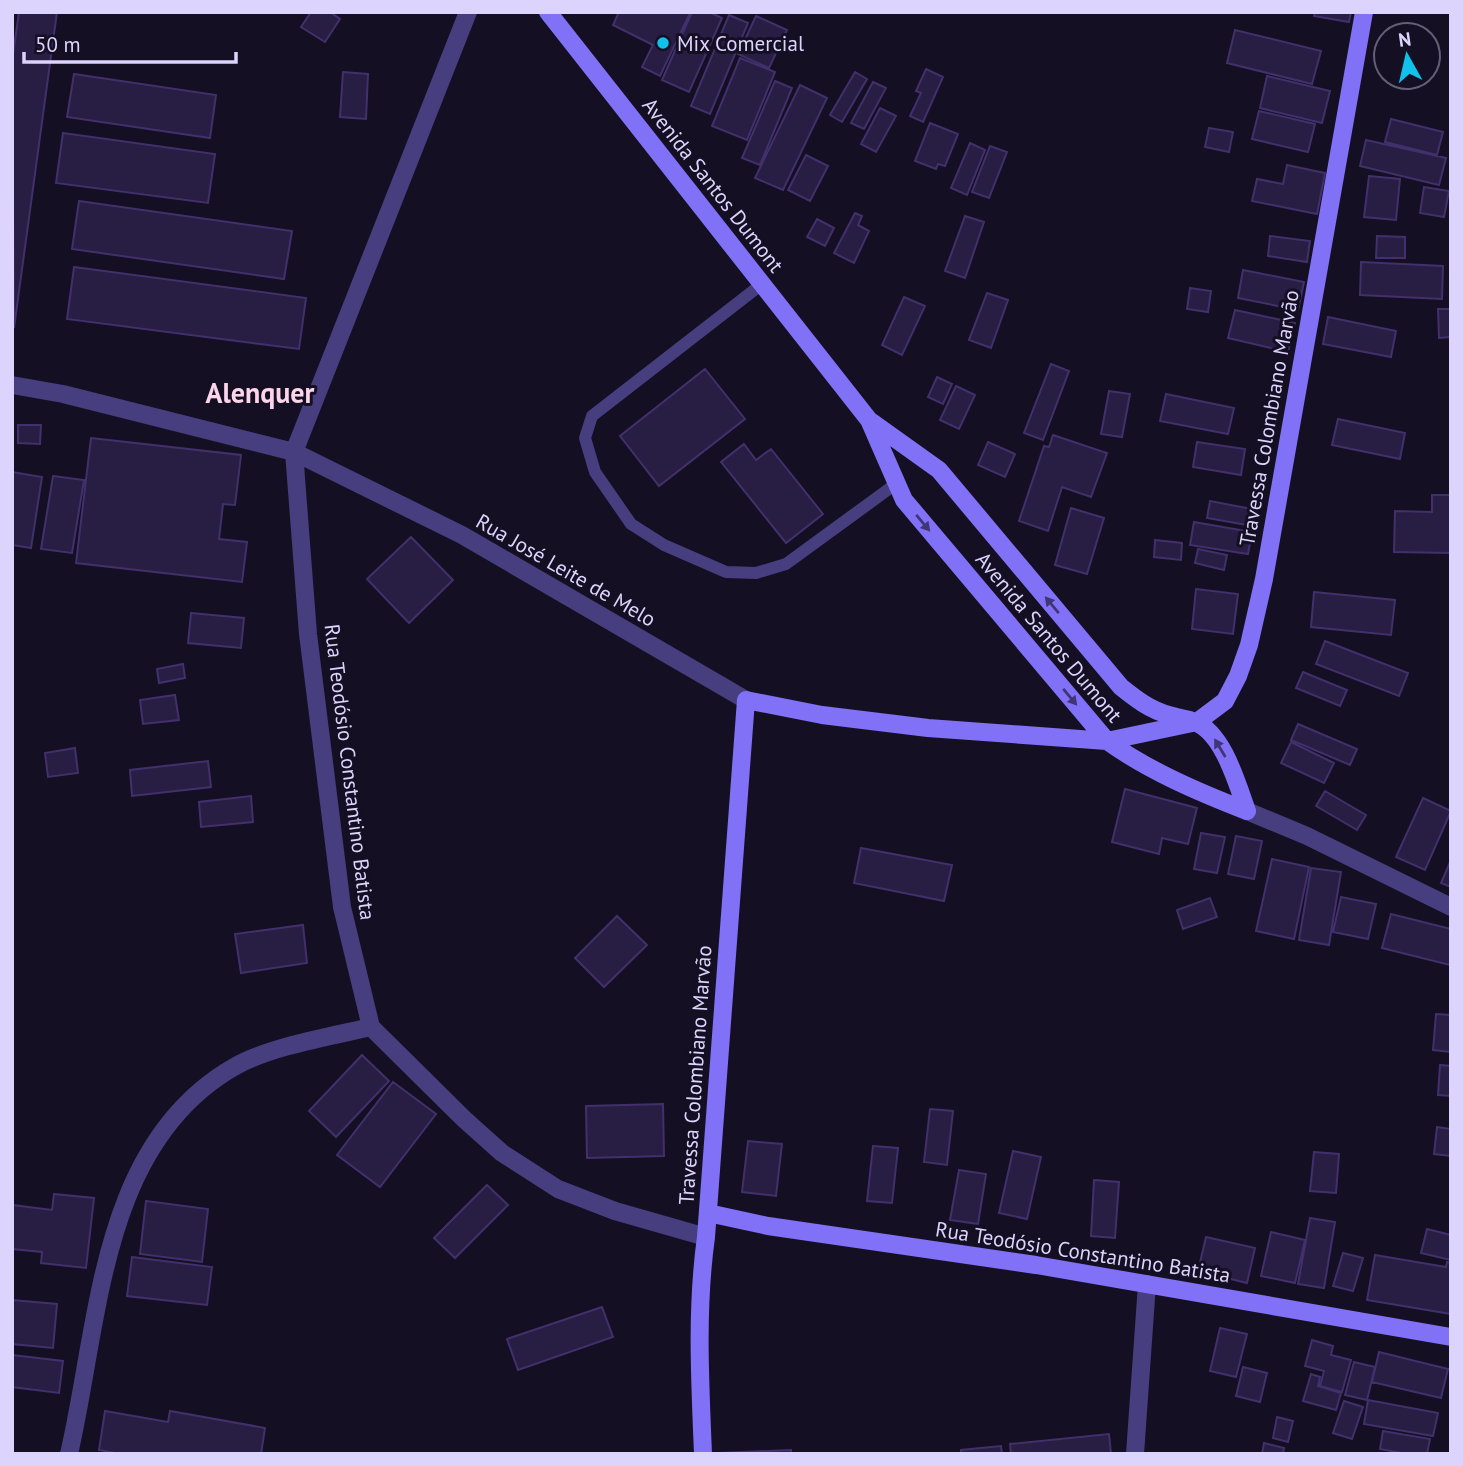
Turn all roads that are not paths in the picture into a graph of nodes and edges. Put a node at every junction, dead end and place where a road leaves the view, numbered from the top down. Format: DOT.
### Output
graph roads {
  1 [pos="468,12"];
  2 [pos="548,12"];
  3 [pos="1364,12"];
  4 [pos="762,284"];
  5 [pos="12,385"];
  6 [pos="869,420"];
  7 [pos="294,452"];
  8 [pos="897,483"];
  9 [pos="746,700"];
  10 [pos="1197,722"];
  11 [pos="1107,741"];
  12 [pos="1247,811"];
  13 [pos="1451,907"];
  14 [pos="372,1027"];
  15 [pos="708,1213"];
  16 [pos="706,1237"];
  17 [pos="1147,1284"];
  18 [pos="1451,1337"];
  19 [pos="69,1454"];
  20 [pos="703,1454"];
  21 [pos="1135,1454"];
  1 -- 7 [label="street"];
  2 -- 4 [label="street, Avenida Santos Dumont"];
  3 -- 10 [label="street, Travessa Colombiano Marvão"];
  4 -- 6 [label="street, Avenida Santos Dumont"];
  4 -- 8 [label="lane"];
  5 -- 7 [label="street, Rua José Leite de Melo"];
  6 -- 8 [label="street, Avenida Santos Dumont"];
  10 -- 6 [label="street, Avenida Santos Dumont, one-way"];
  7 -- 9 [label="street, Rua José Leite de Melo"];
  7 -- 14 [label="street, Rua Teodósio Constantino Batista"];
  8 -- 11 [label="street, Avenida Santos Dumont, one-way"];
  9 -- 11 [label="street, Rua José Leite de Melo"];
  9 -- 15 [label="street, Travessa Colombiano Marvão"];
  10 -- 11 [label="street, Travessa Colombiano Marvão"];
  12 -- 10 [label="street, one-way"];
  11 -- 12 [label="street, Avenida Santos Dumont"];
  12 -- 13 [label="street"];
  14 -- 16 [label="street"];
  14 -- 19 [label="street"];
  15 -- 16 [label="street, Travessa Colombiano Marvão"];
  15 -- 17 [label="street, Rua Teodósio Constantino Batista"];
  16 -- 20 [label="street, Travessa Colombiano Marvão"];
  17 -- 18 [label="street, Rua Teodósio Constantino Batista"];
  17 -- 21 [label="street"];
}
